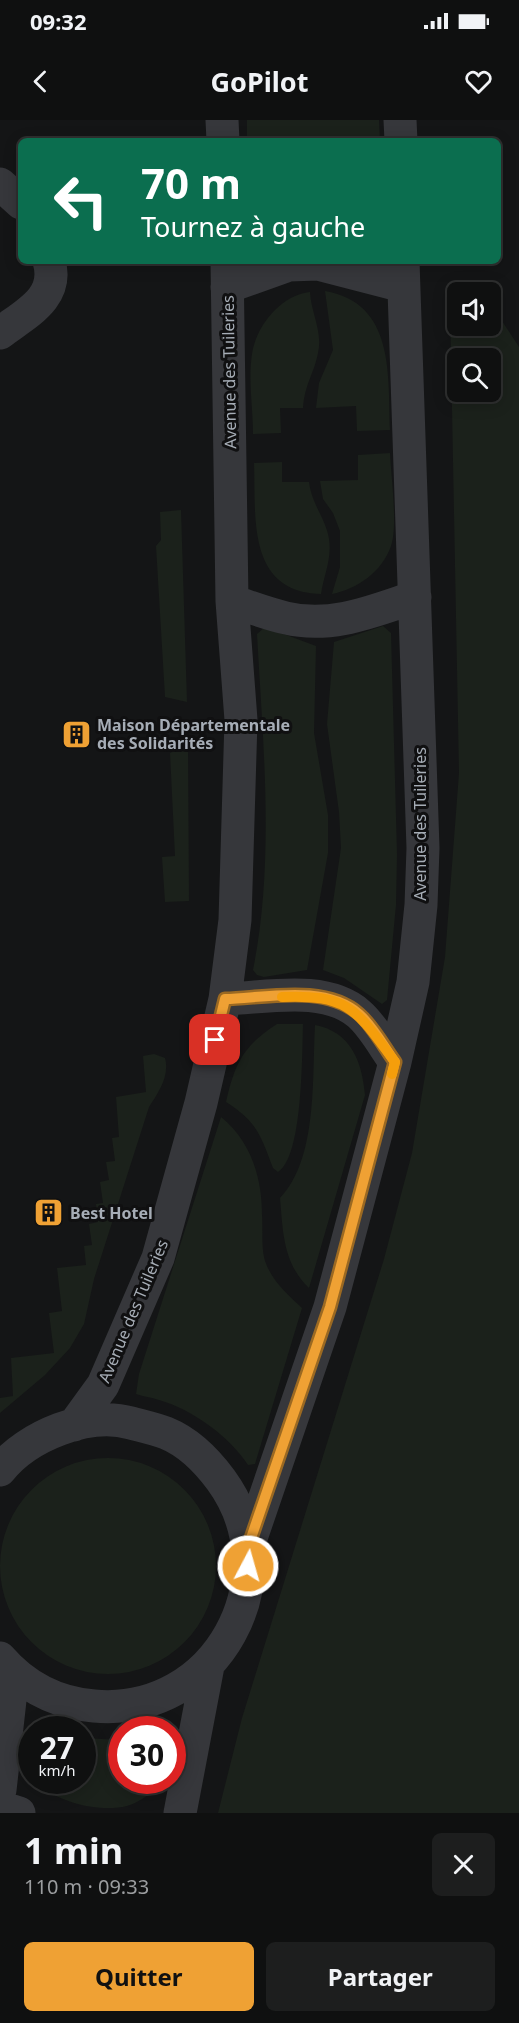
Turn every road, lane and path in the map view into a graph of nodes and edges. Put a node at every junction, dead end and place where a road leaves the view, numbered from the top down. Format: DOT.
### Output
graph roads {
  1 [pos="222,120"];
  2 [pos="400,120"];
  3 [pos="223,138"];
  4 [pos="401,138"];
  5 [pos="0,184"];
  6 [pos="18,201"];
  7 [pos="50,264"];
  8 [pos="227,274"];
  9 [pos="403,274"];
  10 [pos="0,333"];
  11 [pos="415,597"];
  12 [pos="232,601"];
  13 [pos="225,999"];
  14 [pos="395,1062"];
  15 [pos="74,1425"];
  16 [pos="2,1465"];
  17 [pos="249,1544"];
  18 [pos="6,1666"];
  19 [pos="208,1666"];
  20 [pos="0,1790"];
  21 [pos="0,1807"];
  22 [pos="19,1813"];
  23 [pos="180,1813"];
  1 -- 3 [label="street"];
  2 -- 4 [label="street"];
  5 -- 6 [label="street"];
  7 -- 10 [label="street"];
  8 -- 9 [label="street"];
  8 -- 12 [label="street, Avenue des Tuileries"];
  9 -- 11 [label="street, Avenue des Tuileries"];
  11 -- 12 [label="street"];
  11 -- 14 [label="street, Avenue des Tuileries"];
  12 -- 13 [label="street, Avenue des Tuileries"];
  13 -- 14 [label="street"];
  13 -- 15 [label="street, Avenue des Tuileries"];
  14 -- 17 [label="street, Avenue des Tuileries"];
  15 -- 16 [label="street"];
  15 -- 17 [label="street"];
  17 -- 19 [label="street"];
  18 -- 19 [label="street"];
  18 -- 20 [label="street"];
  19 -- 23 [label="street"];
  21 -- 22 [label="street"];
}
